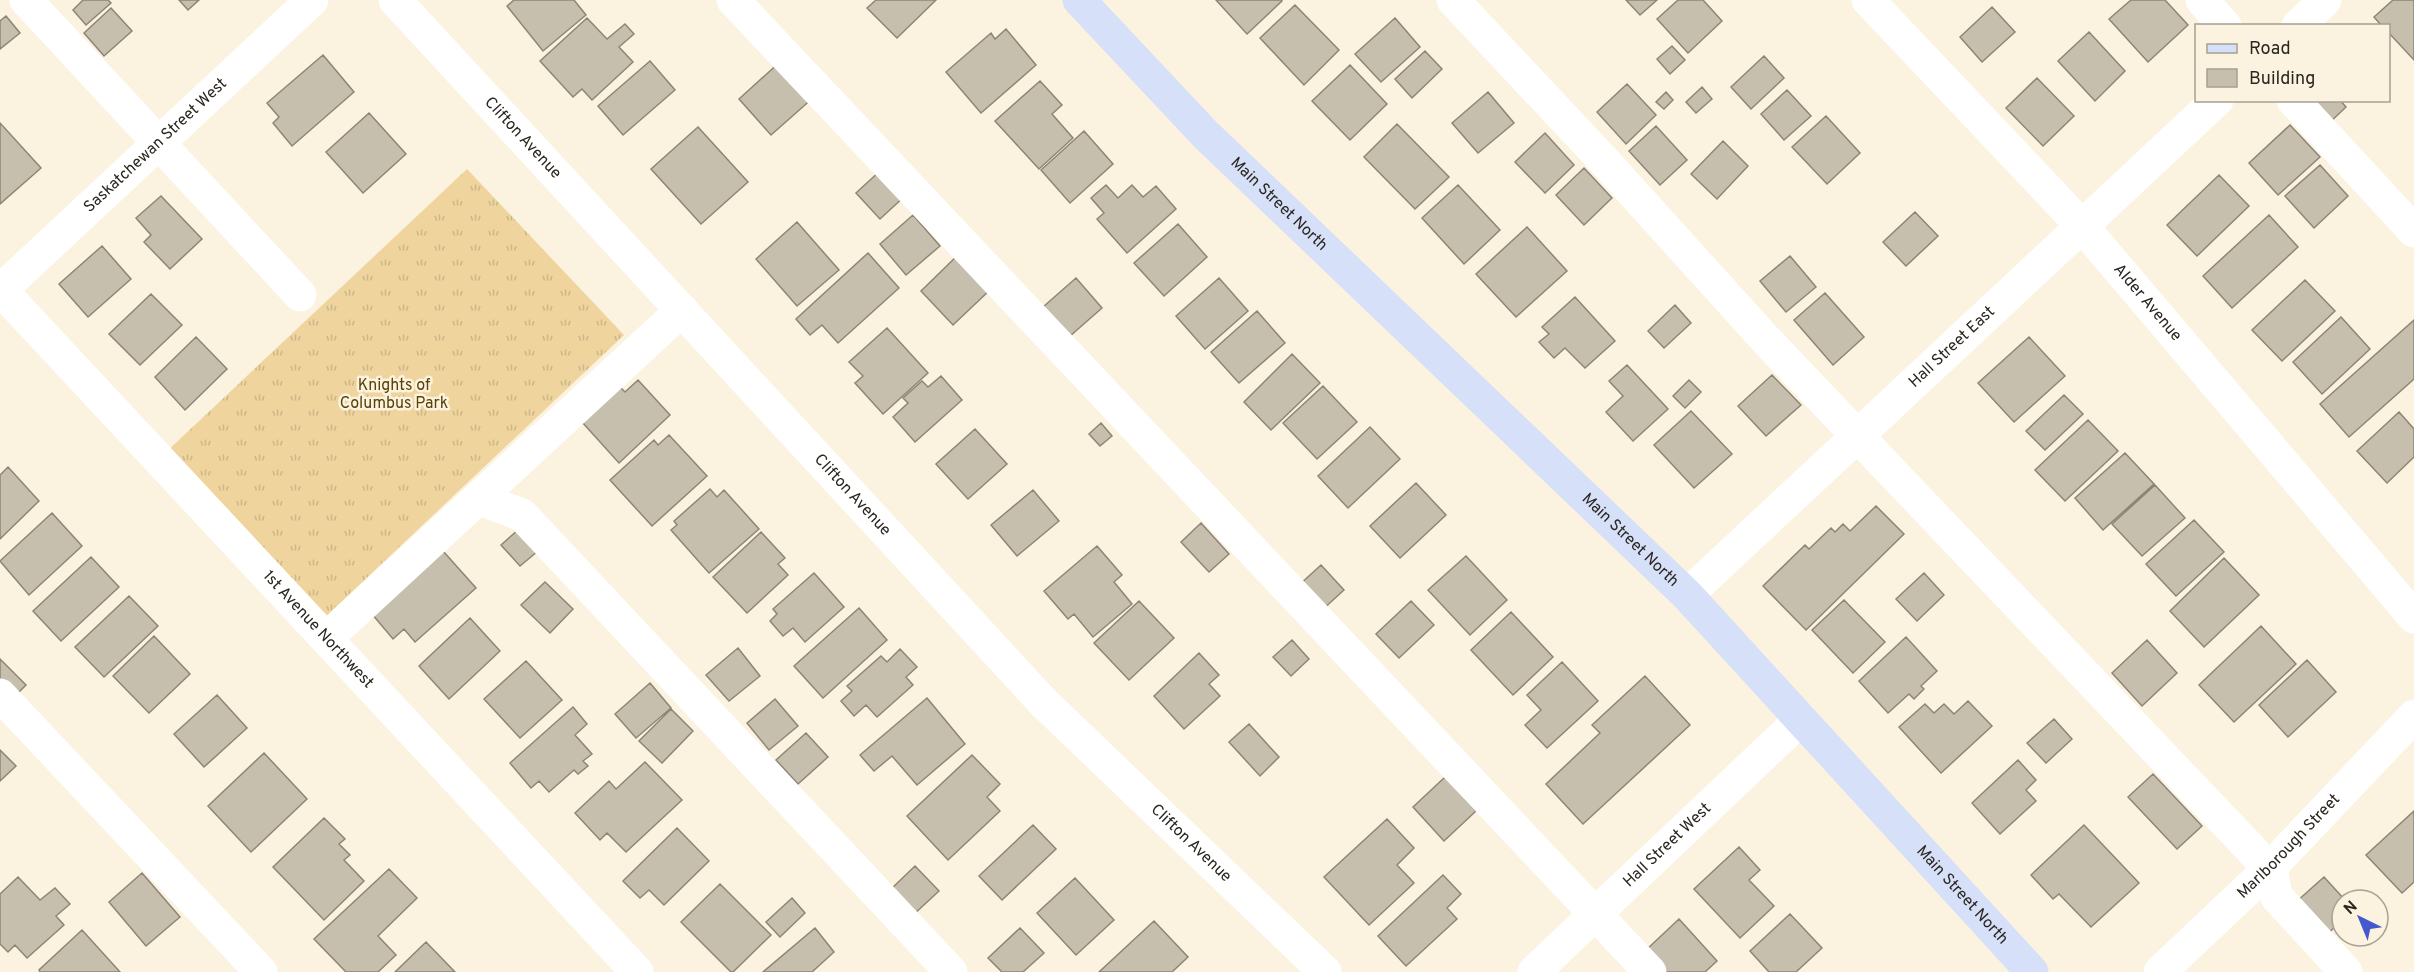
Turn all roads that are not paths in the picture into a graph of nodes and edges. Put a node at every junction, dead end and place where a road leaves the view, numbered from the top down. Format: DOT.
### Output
graph roads {
  1 [pos="26,0"];
  2 [pos="312,0"];
  3 [pos="395,0"];
  4 [pos="733,0"];
  5 [pos="1079,0"];
  6 [pos="1110,0"];
  7 [pos="1453,0"];
  8 [pos="1868,0"];
  9 [pos="2202,0"];
  10 [pos="2325,0"];
  11 [pos="2223,24"];
  12 [pos="2300,24"];
  13 [pos="2215,102"];
  14 [pos="2295,102"];
  15 [pos="1205,134"];
  16 [pos="158,144"];
  17 [pos="2082,225"];
  18 [pos="2414,231"];
  19 [pos="0,290"];
  20 [pos="300,295"];
  21 [pos="682,310"];
  22 [pos="1858,435"];
  23 [pos="480,499"];
  24 [pos="1687,595"];
  25 [pos="2414,617"];
  26 [pos="327,639"];
  27 [pos="0,695"];
  28 [pos="2414,716"];
  29 [pos="1801,719"];
  30 [pos="2269,869"];
  31 [pos="1596,914"];
  32 [pos="261,972"];
  33 [pos="638,972"];
  34 [pos="951,972"];
  35 [pos="1325,972"];
  36 [pos="1534,972"];
  37 [pos="1650,972"];
  38 [pos="2032,972"];
  39 [pos="2160,972"];
  40 [pos="2346,972"];
  1 -- 16 [label="street"];
  2 -- 16 [label="street, Saskatchewan Street West"];
  3 -- 21 [label="street, Clifton Avenue"];
  4 -- 31 [label="street"];
  5 -- 15 [label="main road, Main Street North"];
  6 -- 15 [label="main road, Main Street North"];
  7 -- 22 [label="street"];
  8 -- 17 [label="street, Alder Avenue"];
  9 -- 11 [label="street"];
  10 -- 12 [label="street"];
  13 -- 17 [label="street, Hall Street East"];
  14 -- 18 [label="street"];
  15 -- 24 [label="main road, Main Street North"];
  16 -- 19 [label="street, Saskatchewan Street West"];
  16 -- 20 [label="street"];
  17 -- 22 [label="street, Hall Street East"];
  17 -- 25 [label="street, Alder Avenue"];
  19 -- 26 [label="street, 1st Avenue Northwest"];
  21 -- 23 [label="street"];
  21 -- 35 [label="street, Clifton Avenue"];
  22 -- 24 [label="street, Hall Street East"];
  22 -- 30 [label="street"];
  23 -- 26 [label="street"];
  23 -- 34 [label="street"];
  24 -- 29 [label="main road, Main Street North"];
  26 -- 33 [label="street, 1st Avenue Northwest"];
  27 -- 32 [label="street"];
  28 -- 30 [label="street, Marlborough Street"];
  29 -- 31 [label="street, Hall Street West"];
  29 -- 38 [label="main road, Main Street North"];
  30 -- 39 [label="street, Marlborough Street"];
  30 -- 40 [label="street"];
  31 -- 36 [label="street, Hall Street West"];
  31 -- 37 [label="street"];
}
